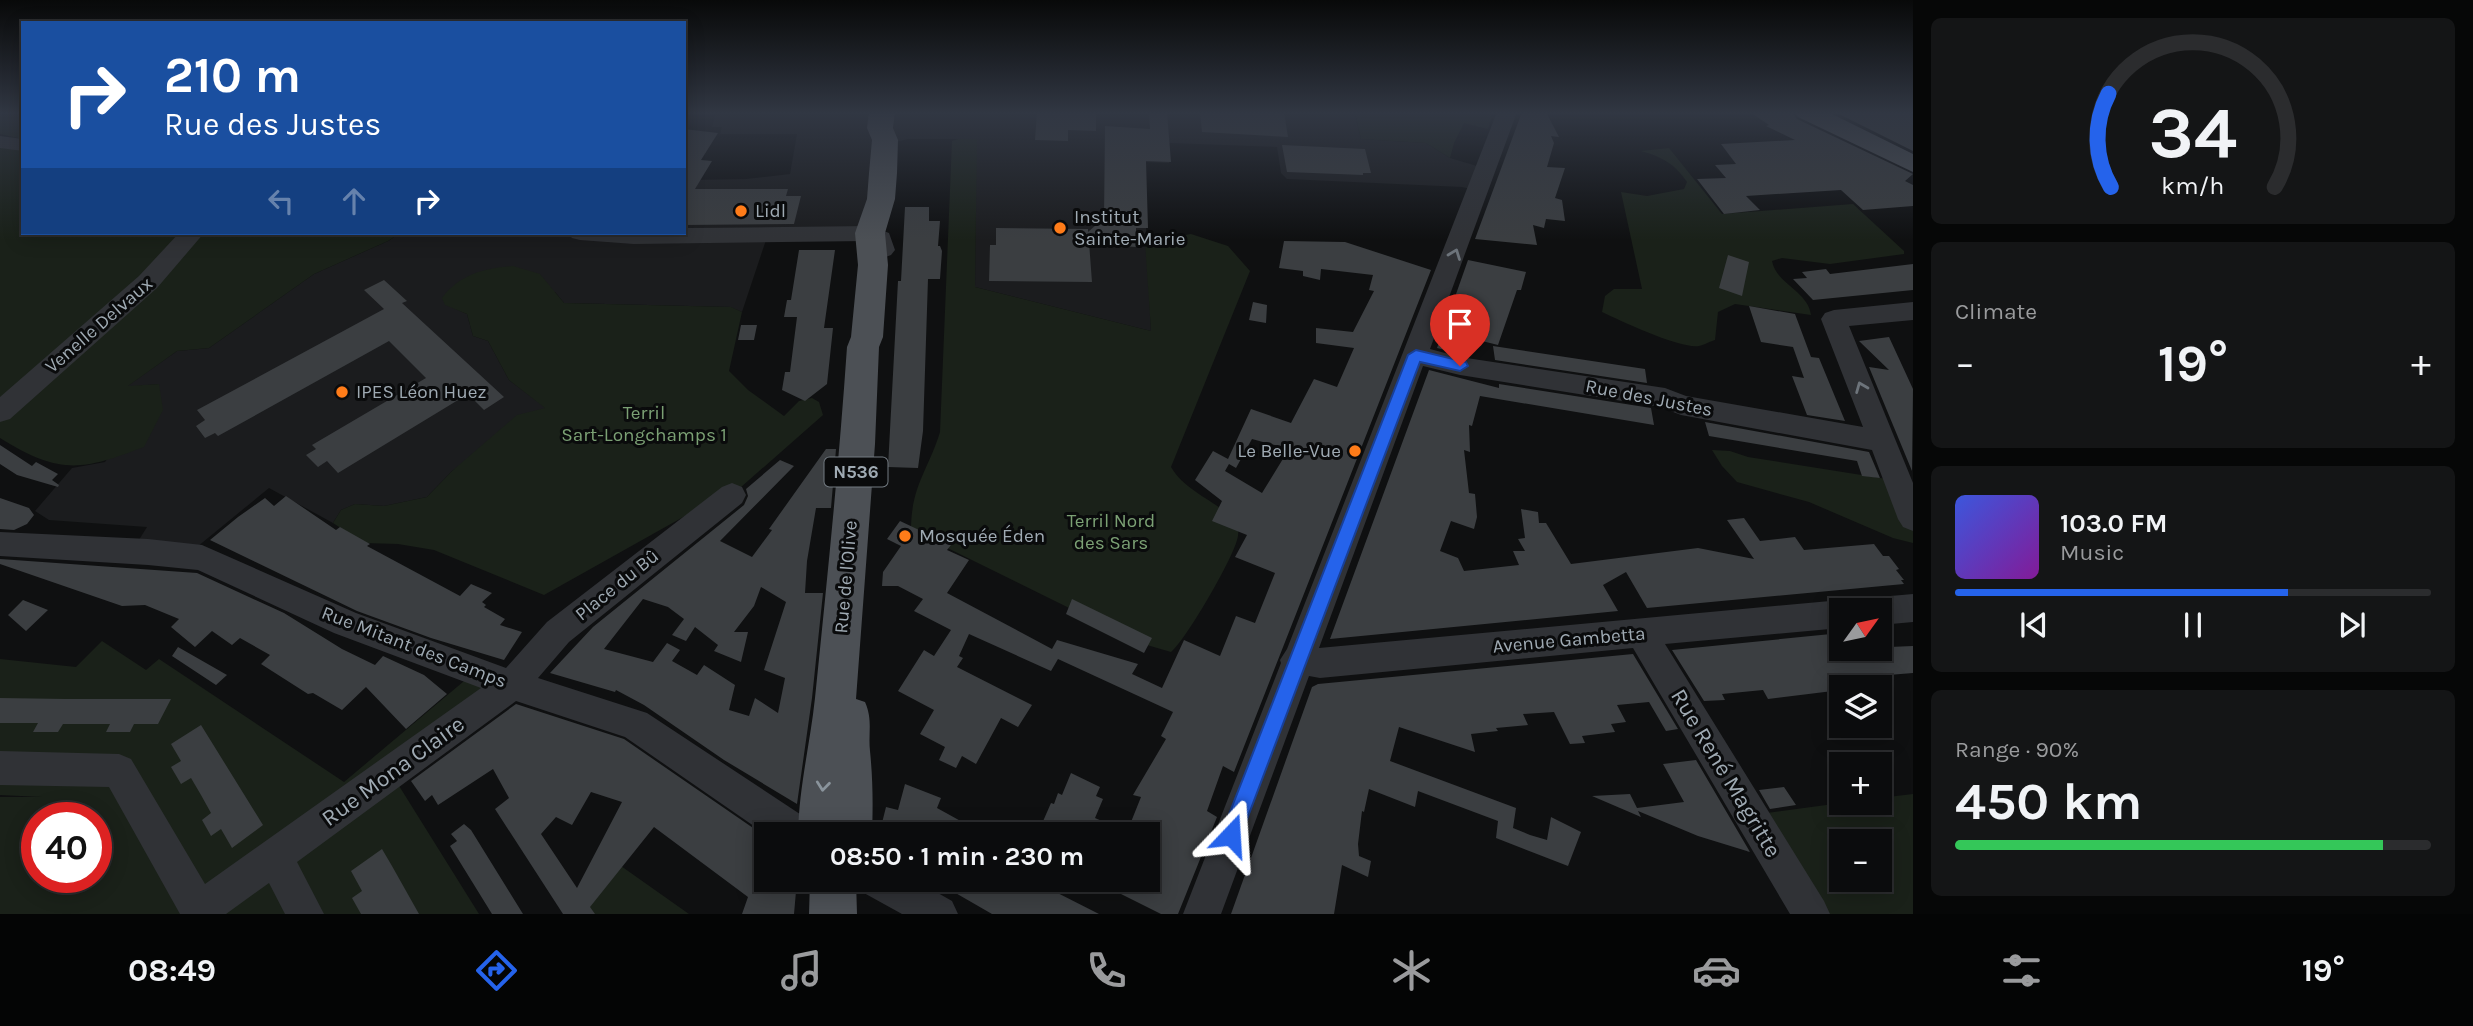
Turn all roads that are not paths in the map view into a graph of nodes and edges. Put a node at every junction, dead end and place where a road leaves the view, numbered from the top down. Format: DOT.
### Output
graph roads {
  1 [pos="884,155"];
  2 [pos="891,155"];
  3 [pos="1491,155"];
  4 [pos="1894,155"];
  5 [pos="1913,164"];
  6 [pos="190,235"];
  7 [pos="616,235"];
  8 [pos="876,248"];
  9 [pos="1913,311"];
  10 [pos="1416,355"];
  11 [pos="0,412"];
  12 [pos="1882,441"];
  13 [pos="732,495"];
  14 [pos="1913,519"];
  15 [pos="0,544"];
  16 [pos="1913,608"];
  17 [pos="1892,610"];
  18 [pos="1829,615"];
  19 [pos="1641,633"];
  20 [pos="1296,660"];
  21 [pos="512,685"];
  22 [pos="0,768"];
  23 [pos="780,822"];
  24 [pos="821,822"];
  25 [pos="850,822"];
  26 [pos="275,857"];
  27 [pos="817,892"];
  28 [pos="833,892"];
  29 [pos="845,892"];
  30 [pos="899,892"];
  31 [pos="306,914"];
  32 [pos="816,914"];
  33 [pos="833,914"];
  34 [pos="843,914"];
  35 [pos="939,914"];
  36 [pos="1202,914"];
  37 [pos="1811,914"];
  1 -- 8 [label="main road, Rue de l'Olive / N536"];
  2 -- 8 [label="main road, Rue de l'Olive / N536"];
  10 -- 3 [label="street, one-way"];
  4 -- 5 [label="main road"];
  6 -- 11 [label="street, Venelle Delvaux"];
  7 -- 8 [label="street"];
  8 -- 24 [label="main road, Rue de l'Olive / N536, one-way"];
  8 -- 25 [label="main road, Rue de l'Olive / N536"];
  12 -- 9 [label="street, one-way"];
  10 -- 12 [label="street, Rue des Justes"];
  10 -- 20 [label="street"];
  12 -- 14 [label="street"];
  13 -- 21 [label="street, Place du Bû"];
  15 -- 21 [label="street, Rue Mitant des Camps"];
  16 -- 17 [label="street"];
  18 -- 19 [label="street, Avenue Gambetta"];
  19 -- 20 [label="street, Avenue Gambetta"];
  19 -- 37 [label="street, Rue René Magritte"];
  20 -- 36 [label="street"];
  21 -- 23 [label="street, Rue Mitant des Camps"];
  21 -- 26 [label="street, Rue Mona Claire"];
  22 -- 26 [label="street, Rue Mona Claire"];
  26 -- 31 [label="street"];
  27 -- 32 [label="main road"];
  28 -- 33 [label="main road"];
  29 -- 34 [label="main road"];
  30 -- 35 [label="street"];
}
